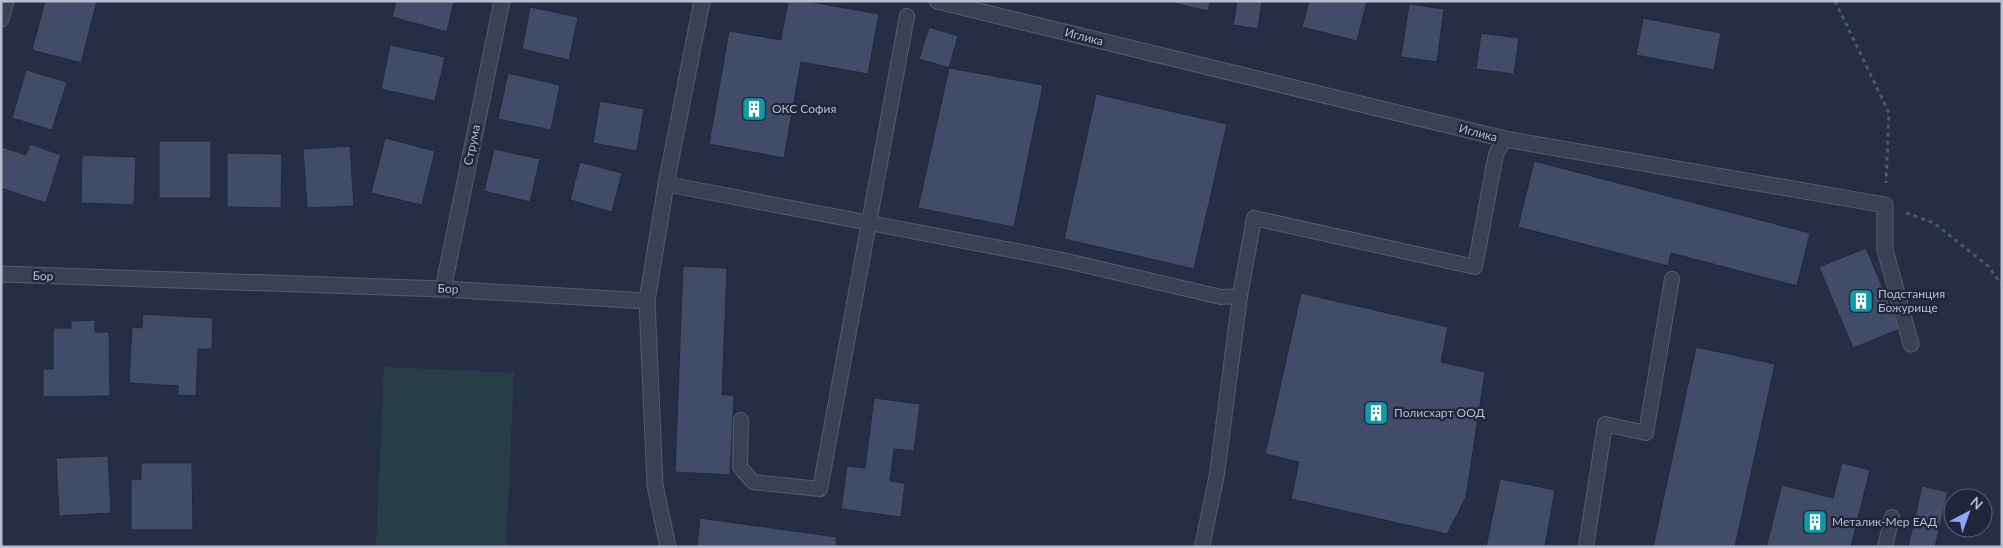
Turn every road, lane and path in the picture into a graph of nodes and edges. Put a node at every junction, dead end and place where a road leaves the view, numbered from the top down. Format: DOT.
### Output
graph roads {
  1 [pos="6,1"];
  2 [pos="502,1"];
  3 [pos="702,1"];
  4 [pos="937,1"];
  5 [pos="1835,1"];
  6 [pos="907,16"];
  7 [pos="1,19"];
  8 [pos="1505,139"];
  9 [pos="666,184"];
  10 [pos="1886,206"];
  11 [pos="868,221"];
  12 [pos="1,274"];
  13 [pos="1672,279"];
  14 [pos="2002,285"];
  15 [pos="443,289"];
  16 [pos="1240,296"];
  17 [pos="647,301"];
  18 [pos="1911,344"];
  19 [pos="740,420"];
  20 [pos="1892,517"];
  21 [pos="668,547"];
  22 [pos="1202,547"];
  23 [pos="1586,547"];
  24 [pos="1885,547"];
  1 -- 7 [label="street"];
  2 -- 15 [label="street, Струма"];
  3 -- 9 [label="street"];
  4 -- 8 [label="street, Иглика"];
  5 -- 10 [label="path"];
  6 -- 11 [label="lane"];
  8 -- 10 [label="street, Иглика"];
  8 -- 16 [label="lane"];
  9 -- 11 [label="lane"];
  9 -- 17 [label="street"];
  10 -- 14 [label="path"];
  10 -- 18 [label="street"];
  11 -- 16 [label="lane"];
  11 -- 19 [label="lane"];
  12 -- 15 [label="street, Бор"];
  13 -- 23 [label="lane"];
  15 -- 17 [label="street, Бор"];
  16 -- 22 [label="lane"];
  17 -- 21 [label="street"];
  20 -- 24 [label="lane"];
}
